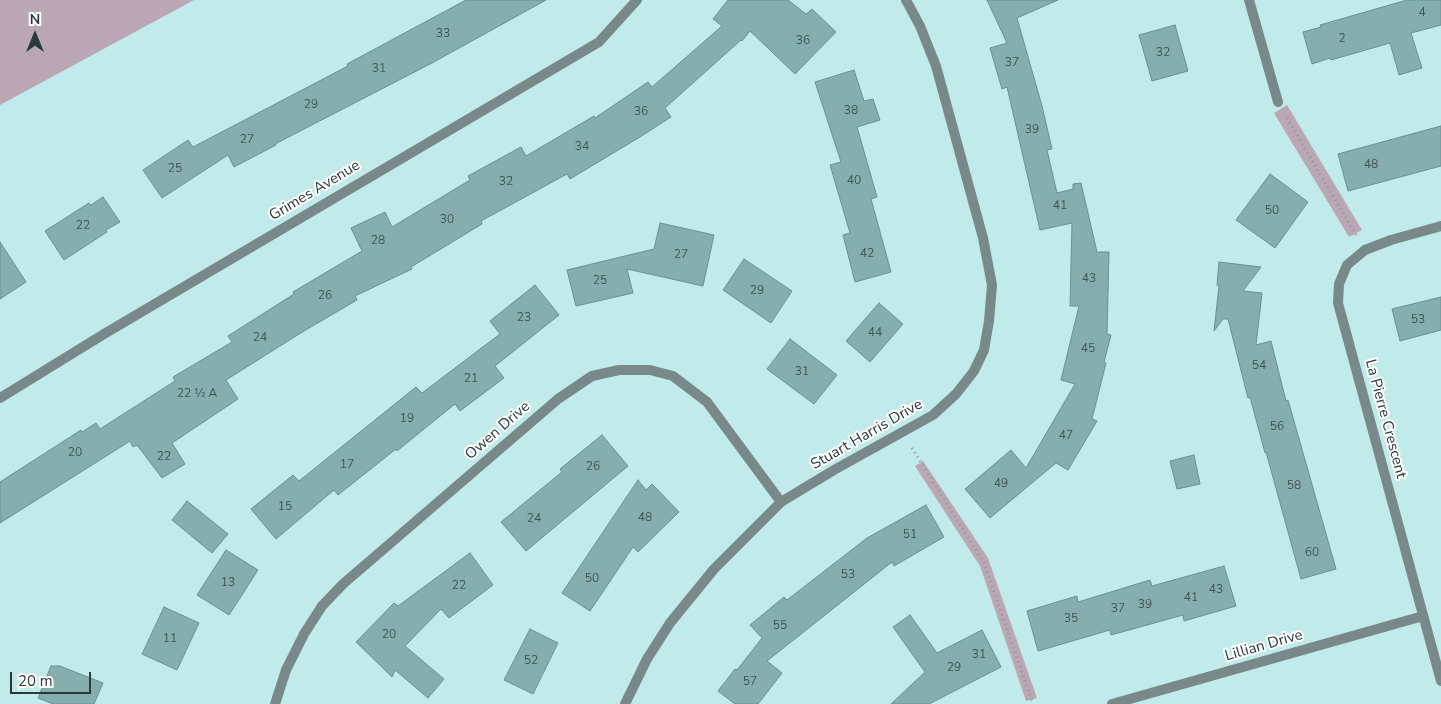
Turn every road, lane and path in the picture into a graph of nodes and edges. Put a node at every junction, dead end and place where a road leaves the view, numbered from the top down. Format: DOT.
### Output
graph roads {
  1 [pos="637,0"];
  2 [pos="906,0"];
  3 [pos="1249,0"];
  4 [pos="1278,102"];
  5 [pos="1441,226"];
  6 [pos="1365,250"];
  7 [pos="0,398"];
  8 [pos="902,433"];
  9 [pos="781,502"];
  10 [pos="1423,616"];
  11 [pos="1441,680"];
  12 [pos="275,704"];
  13 [pos="625,704"];
  14 [pos="1033,704"];
  15 [pos="1112,704"];
  1 -- 7 [label="street, Grimes Avenue"];
  2 -- 8 [label="street, Stuart Harris Drive"];
  3 -- 4 [label="street"];
  4 -- 6 [label="path"];
  5 -- 6 [label="street, La Pierre Crescent"];
  6 -- 10 [label="street, La Pierre Crescent"];
  8 -- 9 [label="street, Stuart Harris Drive"];
  8 -- 14 [label="path"];
  9 -- 12 [label="street, Owen Drive"];
  9 -- 13 [label="street, Stuart Harris Drive"];
  10 -- 11 [label="street, La Pierre Crescent"];
  10 -- 15 [label="street, Lillian Drive"];
}
